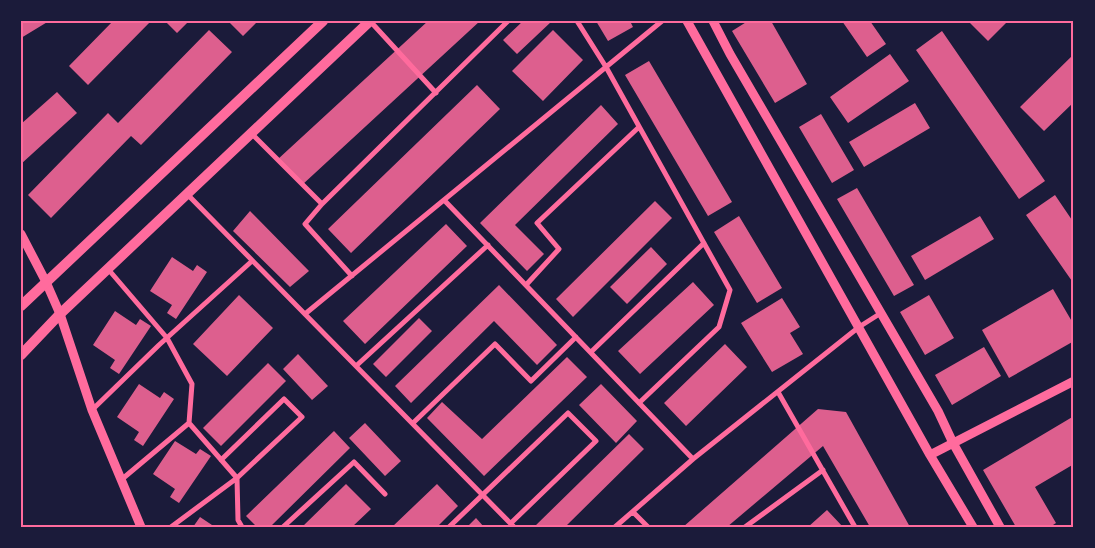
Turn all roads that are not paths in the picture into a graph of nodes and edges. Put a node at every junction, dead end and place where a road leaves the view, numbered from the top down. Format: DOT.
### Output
graph roads {
  1 [pos="323,21"];
  2 [pos="370,21"];
  3 [pos="508,21"];
  4 [pos="577,21"];
  5 [pos="662,21"];
  6 [pos="687,21"];
  7 [pos="713,21"];
  8 [pos="606,67"];
  9 [pos="436,93"];
  10 [pos="639,127"];
  11 [pos="251,133"];
  12 [pos="186,194"];
  13 [pos="444,200"];
  14 [pos="322,204"];
  15 [pos="21,234"];
  16 [pos="704,243"];
  17 [pos="488,245"];
  18 [pos="252,261"];
  19 [pos="108,268"];
  20 [pos="352,276"];
  21 [pos="46,282"];
  22 [pos="526,285"];
  23 [pos="21,306"];
  24 [pos="881,313"];
  25 [pos="60,314"];
  26 [pos="305,314"];
  27 [pos="859,327"];
  28 [pos="576,337"];
  29 [pos="167,338"];
  30 [pos="591,352"];
  31 [pos="21,355"];
  32 [pos="356,366"];
  33 [pos="1074,382"];
  34 [pos="778,392"];
  35 [pos="640,403"];
  36 [pos="92,410"];
  37 [pos="189,423"];
  38 [pos="412,424"];
  39 [pos="953,443"];
  40 [pos="930,454"];
  41 [pos="693,459"];
  42 [pos="221,460"];
  43 [pos="823,470"];
  44 [pos="237,478"];
  45 [pos="121,480"];
  46 [pos="385,494"];
  47 [pos="482,494"];
  48 [pos="633,512"];
  49 [pos="512,525"];
  50 [pos="141,527"];
  51 [pos="171,527"];
  52 [pos="242,527"];
  53 [pos="284,527"];
  54 [pos="449,527"];
  55 [pos="615,527"];
  56 [pos="648,527"];
  57 [pos="745,527"];
  58 [pos="855,527"];
  59 [pos="973,527"];
  60 [pos="1000,527"];
  1 -- 21 [label="main road"];
  2 -- 9 [label="street"];
  2 -- 11 [label="main road"];
  3 -- 9 [label="street"];
  4 -- 8 [label="street"];
  5 -- 8 [label="street"];
  6 -- 27 [label="street"];
  7 -- 24 [label="street"];
  8 -- 10 [label="street"];
  8 -- 13 [label="street"];
  9 -- 14 [label="street"];
  10 -- 16 [label="street"];
  10 -- 22 [label="street"];
  11 -- 12 [label="main road"];
  11 -- 14 [label="street"];
  12 -- 18 [label="street"];
  12 -- 19 [label="main road"];
  13 -- 17 [label="street"];
  13 -- 20 [label="street"];
  14 -- 20 [label="street"];
  15 -- 21 [label="street"];
  16 -- 30 [label="street"];
  16 -- 35 [label="street"];
  17 -- 22 [label="street"];
  17 -- 32 [label="street"];
  18 -- 26 [label="street"];
  18 -- 29 [label="street"];
  19 -- 25 [label="main road"];
  19 -- 29 [label="street"];
  20 -- 26 [label="street"];
  21 -- 23 [label="main road"];
  21 -- 25 [label="street"];
  22 -- 28 [label="street"];
  24 -- 27 [label="street"];
  24 -- 39 [label="street"];
  25 -- 31 [label="main road"];
  25 -- 36 [label="street"];
  26 -- 32 [label="street"];
  27 -- 34 [label="street"];
  27 -- 40 [label="street"];
  28 -- 30 [label="street"];
  28 -- 38 [label="street"];
  29 -- 36 [label="street"];
  29 -- 37 [label="street"];
  30 -- 35 [label="street"];
  32 -- 38 [label="street"];
  33 -- 39 [label="street"];
  34 -- 41 [label="street"];
  34 -- 43 [label="street"];
  35 -- 41 [label="street"];
  36 -- 45 [label="street"];
  37 -- 42 [label="street"];
  37 -- 45 [label="street"];
  38 -- 47 [label="street"];
  39 -- 40 [label="street"];
  39 -- 60 [label="street"];
  40 -- 59 [label="street"];
  41 -- 48 [label="street"];
  42 -- 44 [label="street"];
  42 -- 44 [label="street"];
  43 -- 57 [label="street"];
  43 -- 58 [label="street"];
  44 -- 51 [label="street"];
  44 -- 52 [label="street"];
  45 -- 50 [label="street"];
  46 -- 53 [label="street"];
  47 -- 49 [label="street"];
  47 -- 49 [label="street"];
  47 -- 54 [label="street"];
  48 -- 55 [label="street"];
  48 -- 56 [label="street"];
}
